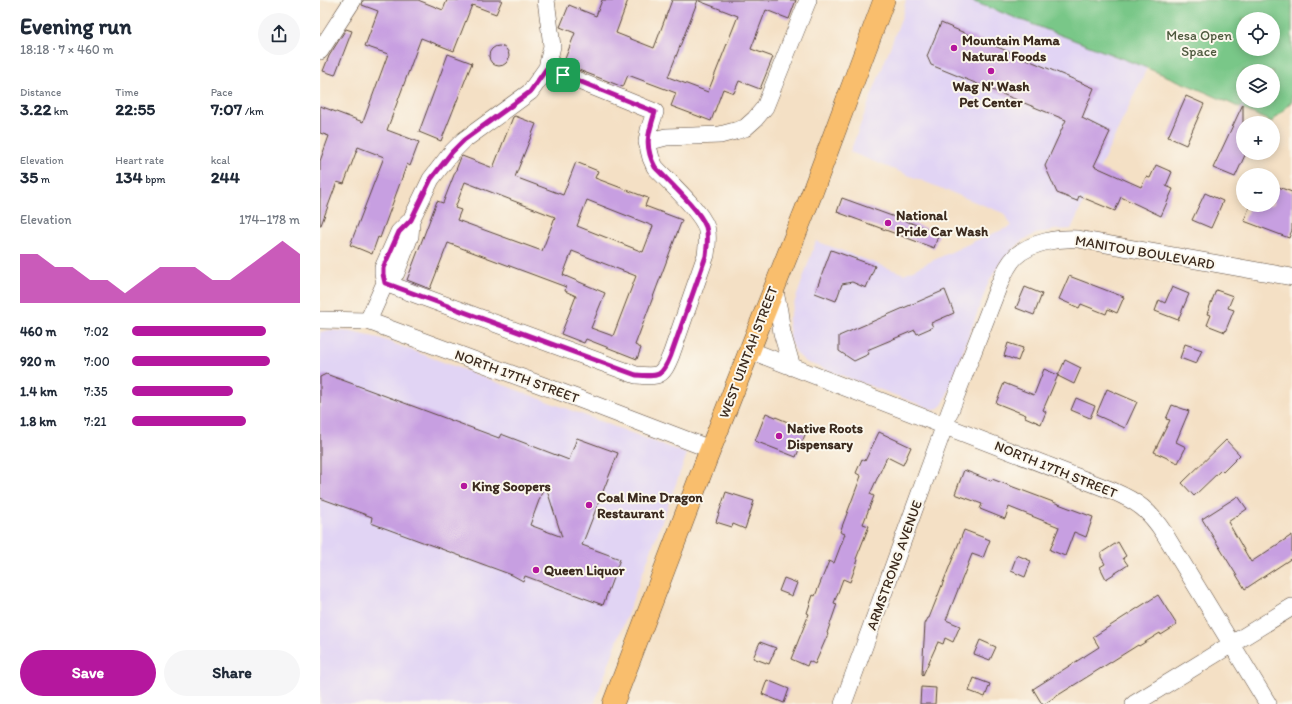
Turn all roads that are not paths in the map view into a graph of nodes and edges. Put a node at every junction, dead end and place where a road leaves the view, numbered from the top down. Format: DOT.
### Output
graph roads {
  1 [pos="353,0"];
  2 [pos="546,0"];
  3 [pos="808,0"];
  4 [pos="884,0"];
  5 [pos="320,51"];
  6 [pos="547,68"];
  7 [pos="647,142"];
  8 [pos="1292,277"];
  9 [pos="385,283"];
  10 [pos="774,287"];
  11 [pos="320,320"];
  12 [pos="368,321"];
  13 [pos="749,350"];
  14 [pos="792,367"];
  15 [pos="945,425"];
  16 [pos="710,449"];
  17 [pos="1292,607"];
  18 [pos="1231,644"];
  19 [pos="612,704"];
  20 [pos="843,704"];
  21 [pos="1134,704"];
  22 [pos="1268,704"];
  1 -- 5 [label="street"];
  2 -- 6 [label="street"];
  3 -- 7 [label="street"];
  4 -- 10 [label="main road, WEST UINTAH STREET"];
  6 -- 7 [label="street"];
  6 -- 9 [label="street"];
  7 -- 9 [label="street"];
  8 -- 15 [label="street, MANITOU BOULEVARD"];
  9 -- 12 [label="street"];
  10 -- 13 [label="main road, WEST UINTAH STREET"];
  10 -- 14 [label="street"];
  11 -- 12 [label="street, NORTH 17TH STREET"];
  12 -- 16 [label="street, NORTH 17TH STREET"];
  13 -- 14 [label="street, NORTH 17TH STREET"];
  13 -- 16 [label="main road, WEST UINTAH STREET"];
  14 -- 15 [label="street, NORTH 17TH STREET"];
  15 -- 18 [label="street, NORTH 17TH STREET"];
  15 -- 20 [label="street, ARMSTRONG AVENUE"];
  16 -- 19 [label="main road, WEST UINTAH STREET"];
  17 -- 18 [label="street"];
  18 -- 21 [label="street"];
  18 -- 22 [label="street, NORTH 17TH STREET"];
}
